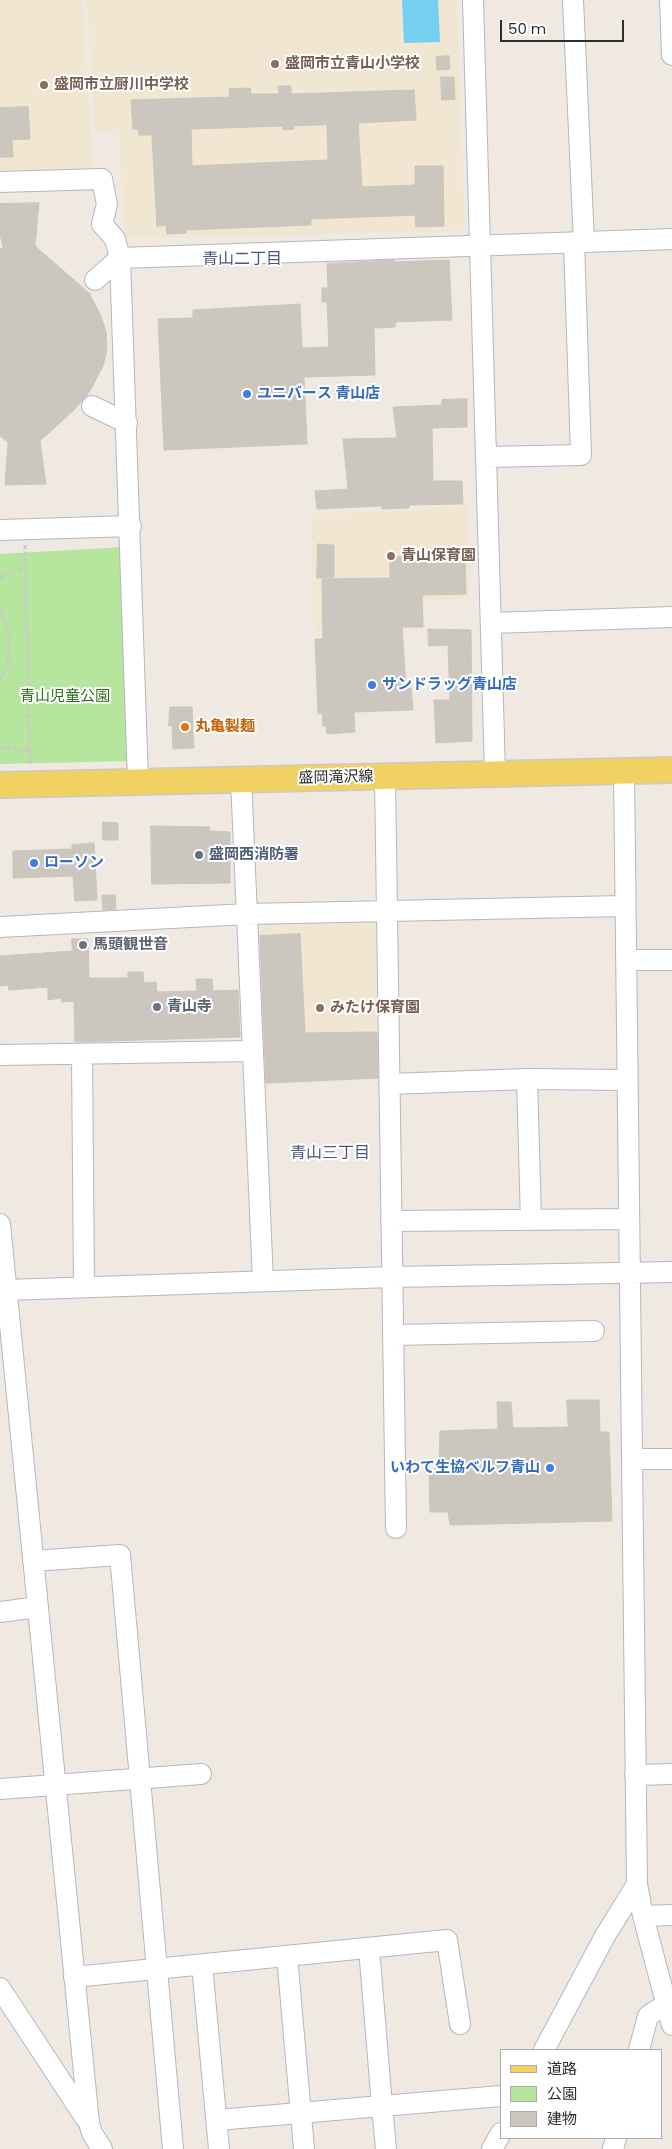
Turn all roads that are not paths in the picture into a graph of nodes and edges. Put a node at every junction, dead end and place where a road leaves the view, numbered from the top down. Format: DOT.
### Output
graph roads {
  1 [pos="474,0"];
  2 [pos="573,0"];
  3 [pos="670,0"];
  4 [pos="672,55"];
  5 [pos="0,182"];
  6 [pos="672,239"];
  7 [pos="579,242"];
  8 [pos="480,245"];
  9 [pos="120,258"];
  10 [pos="94,280"];
  11 [pos="92,406"];
  12 [pos="127,423"];
  13 [pos="486,456"];
  14 [pos="131,526"];
  15 [pos="0,530"];
  16 [pos="672,617"];
  17 [pos="491,623"];
  18 [pos="672,770"];
  19 [pos="624,771"];
  20 [pos="496,773"];
  21 [pos="385,777"];
  22 [pos="241,780"];
  23 [pos="138,782"];
  24 [pos="0,785"];
  25 [pos="625,906"];
  26 [pos="387,911"];
  27 [pos="247,914"];
  28 [pos="0,927"];
  29 [pos="626,960"];
  30 [pos="672,960"];
  31 [pos="253,1051"];
  32 [pos="82,1054"];
  33 [pos="0,1055"];
  34 [pos="527,1079"];
  35 [pos="627,1080"];
  36 [pos="390,1084"];
  37 [pos="629,1218"];
  38 [pos="531,1220"];
  39 [pos="391,1221"];
  40 [pos="0,1224"];
  41 [pos="630,1272"];
  42 [pos="672,1272"];
  43 [pos="392,1277"];
  44 [pos="263,1281"];
  45 [pos="84,1288"];
  46 [pos="6,1290"];
  47 [pos="5,1328"];
  48 [pos="594,1331"];
  49 [pos="393,1335"];
  50 [pos="632,1459"];
  51 [pos="672,1459"];
  52 [pos="396,1528"];
  53 [pos="33,1561"];
  54 [pos="38,1607"];
  55 [pos="0,1612"];
  56 [pos="201,1774"];
  57 [pos="672,1774"];
  58 [pos="636,1775"];
  59 [pos="141,1779"];
  60 [pos="55,1786"];
  61 [pos="0,1789"];
  62 [pos="637,1884"];
  63 [pos="672,1915"];
  64 [pos="643,1916"];
  65 [pos="369,1948"];
  66 [pos="287,1956"];
  67 [pos="202,1964"];
  68 [pos="158,1969"];
  69 [pos="74,1977"];
  70 [pos="0,1988"];
  71 [pos="666,2004"];
  72 [pos="460,2024"];
  73 [pos="672,2025"];
  74 [pos="545,2049"];
  75 [pos="639,2049"];
  76 [pos="500,2096"];
  77 [pos="382,2106"];
  78 [pos="301,2113"];
  79 [pos="217,2120"];
  80 [pos="88,2123"];
  81 [pos="500,2135"];
  82 [pos="102,2149"];
  83 [pos="173,2149"];
  84 [pos="219,2149"];
  85 [pos="304,2149"];
  86 [pos="386,2149"];
  87 [pos="492,2149"];
  1 -- 8 [label="street"];
  2 -- 7 [label="street"];
  3 -- 4 [label="street"];
  5 -- 9 [label="street"];
  6 -- 7 [label="street"];
  7 -- 8 [label="street"];
  7 -- 13 [label="street"];
  8 -- 9 [label="street"];
  8 -- 13 [label="street"];
  9 -- 10 [label="street"];
  9 -- 12 [label="street"];
  11 -- 12 [label="street"];
  12 -- 14 [label="street"];
  13 -- 17 [label="street"];
  14 -- 15 [label="street"];
  14 -- 23 [label="street"];
  16 -- 17 [label="street"];
  17 -- 20 [label="street"];
  18 -- 19 [label="main road, 盛岡滝沢線"];
  19 -- 20 [label="main road, 盛岡滝沢線"];
  19 -- 25 [label="street"];
  20 -- 21 [label="main road, 盛岡滝沢線"];
  21 -- 22 [label="main road, 盛岡滝沢線"];
  21 -- 26 [label="street"];
  22 -- 23 [label="main road, 盛岡滝沢線"];
  22 -- 27 [label="street"];
  23 -- 24 [label="main road, 盛岡滝沢線"];
  25 -- 26 [label="street"];
  25 -- 29 [label="street"];
  26 -- 27 [label="street"];
  26 -- 36 [label="street"];
  27 -- 28 [label="street"];
  27 -- 31 [label="street"];
  29 -- 30 [label="street"];
  29 -- 35 [label="street"];
  31 -- 32 [label="street"];
  31 -- 44 [label="street"];
  32 -- 33 [label="street"];
  32 -- 45 [label="street"];
  34 -- 35 [label="street"];
  34 -- 36 [label="street"];
  34 -- 38 [label="street"];
  35 -- 37 [label="street"];
  36 -- 39 [label="street"];
  37 -- 38 [label="street"];
  37 -- 41 [label="street"];
  38 -- 39 [label="street"];
  39 -- 43 [label="street"];
  40 -- 46 [label="street"];
  41 -- 42 [label="street"];
  41 -- 43 [label="street"];
  41 -- 50 [label="street"];
  43 -- 44 [label="street"];
  43 -- 49 [label="street"];
  44 -- 45 [label="street"];
  45 -- 46 [label="street"];
  46 -- 47 [label="street"];
  47 -- 53 [label="street"];
  48 -- 49 [label="street"];
  49 -- 52 [label="street"];
  50 -- 51 [label="street"];
  50 -- 58 [label="street"];
  53 -- 54 [label="street"];
  53 -- 59 [label="street"];
  54 -- 55 [label="street"];
  54 -- 60 [label="street"];
  56 -- 59 [label="street"];
  57 -- 58 [label="street"];
  58 -- 62 [label="street"];
  59 -- 60 [label="street"];
  59 -- 68 [label="street"];
  60 -- 61 [label="street"];
  60 -- 69 [label="street"];
  62 -- 64 [label="street"];
  62 -- 74 [label="street"];
  63 -- 64 [label="street"];
  64 -- 71 [label="street"];
  65 -- 66 [label="street"];
  65 -- 72 [label="street"];
  65 -- 77 [label="street"];
  66 -- 67 [label="street"];
  66 -- 78 [label="street"];
  67 -- 68 [label="street"];
  67 -- 79 [label="street"];
  68 -- 69 [label="street"];
  68 -- 83 [label="street"];
  69 -- 80 [label="street"];
  70 -- 80 [label="street"];
  71 -- 73 [label="street"];
  71 -- 75 [label="street"];
  76 -- 77 [label="street"];
  77 -- 78 [label="street"];
  77 -- 86 [label="street"];
  78 -- 79 [label="street"];
  78 -- 85 [label="street"];
  79 -- 84 [label="street"];
  80 -- 82 [label="street"];
  81 -- 87 [label="street"];
}
